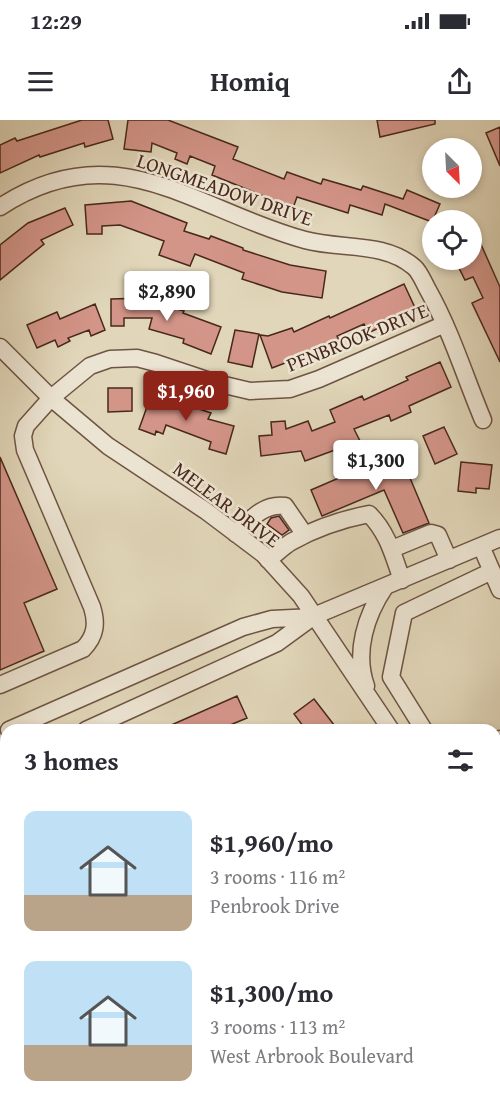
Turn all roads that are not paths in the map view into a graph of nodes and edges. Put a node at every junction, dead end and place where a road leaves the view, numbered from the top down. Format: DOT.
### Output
graph roads {
  1 [pos="0,207"];
  2 [pos="445,324"];
  3 [pos="0,347"];
  4 [pos="51,398"];
  5 [pos="483,420"];
  6 [pos="236,534"];
  7 [pos="305,535"];
  8 [pos="500,538"];
  9 [pos="481,546"];
  10 [pos="392,549"];
  11 [pos="268,560"];
  12 [pos="449,560"];
  13 [pos="492,571"];
  14 [pos="402,580"];
  15 [pos="385,587"];
  16 [pos="500,590"];
  17 [pos="314,616"];
  18 [pos="0,685"];
  19 [pos="370,698"];
  20 [pos="24,724"];
  21 [pos="99,724"];
  22 [pos="387,724"];
  23 [pos="420,724"];
  1 -- 2 [label="street, LONGMEADOW DRIVE"];
  2 -- 4 [label="street, PENBROOK DRIVE"];
  2 -- 5 [label="street, LONGMEADOW DRIVE"];
  3 -- 4 [label="street, MELEAR DRIVE"];
  4 -- 6 [label="street, MELEAR DRIVE"];
  4 -- 18 [label="street, PENBROOK DRIVE"];
  6 -- 7 [label="street"];
  6 -- 11 [label="street, MELEAR DRIVE"];
  7 -- 10 [label="street"];
  7 -- 11 [label="street"];
  8 -- 9 [label="street"];
  9 -- 12 [label="street"];
  9 -- 13 [label="street"];
  10 -- 12 [label="street"];
  10 -- 14 [label="street"];
  11 -- 17 [label="street, MELEAR DRIVE"];
  12 -- 14 [label="street"];
  13 -- 16 [label="street"];
  13 -- 23 [label="street"];
  14 -- 15 [label="street"];
  15 -- 17 [label="street"];
  15 -- 19 [label="street"];
  17 -- 19 [label="street, MELEAR DRIVE"];
  17 -- 20 [label="street"];
  17 -- 21 [label="street"];
  19 -- 22 [label="street, MELEAR DRIVE"];
}
